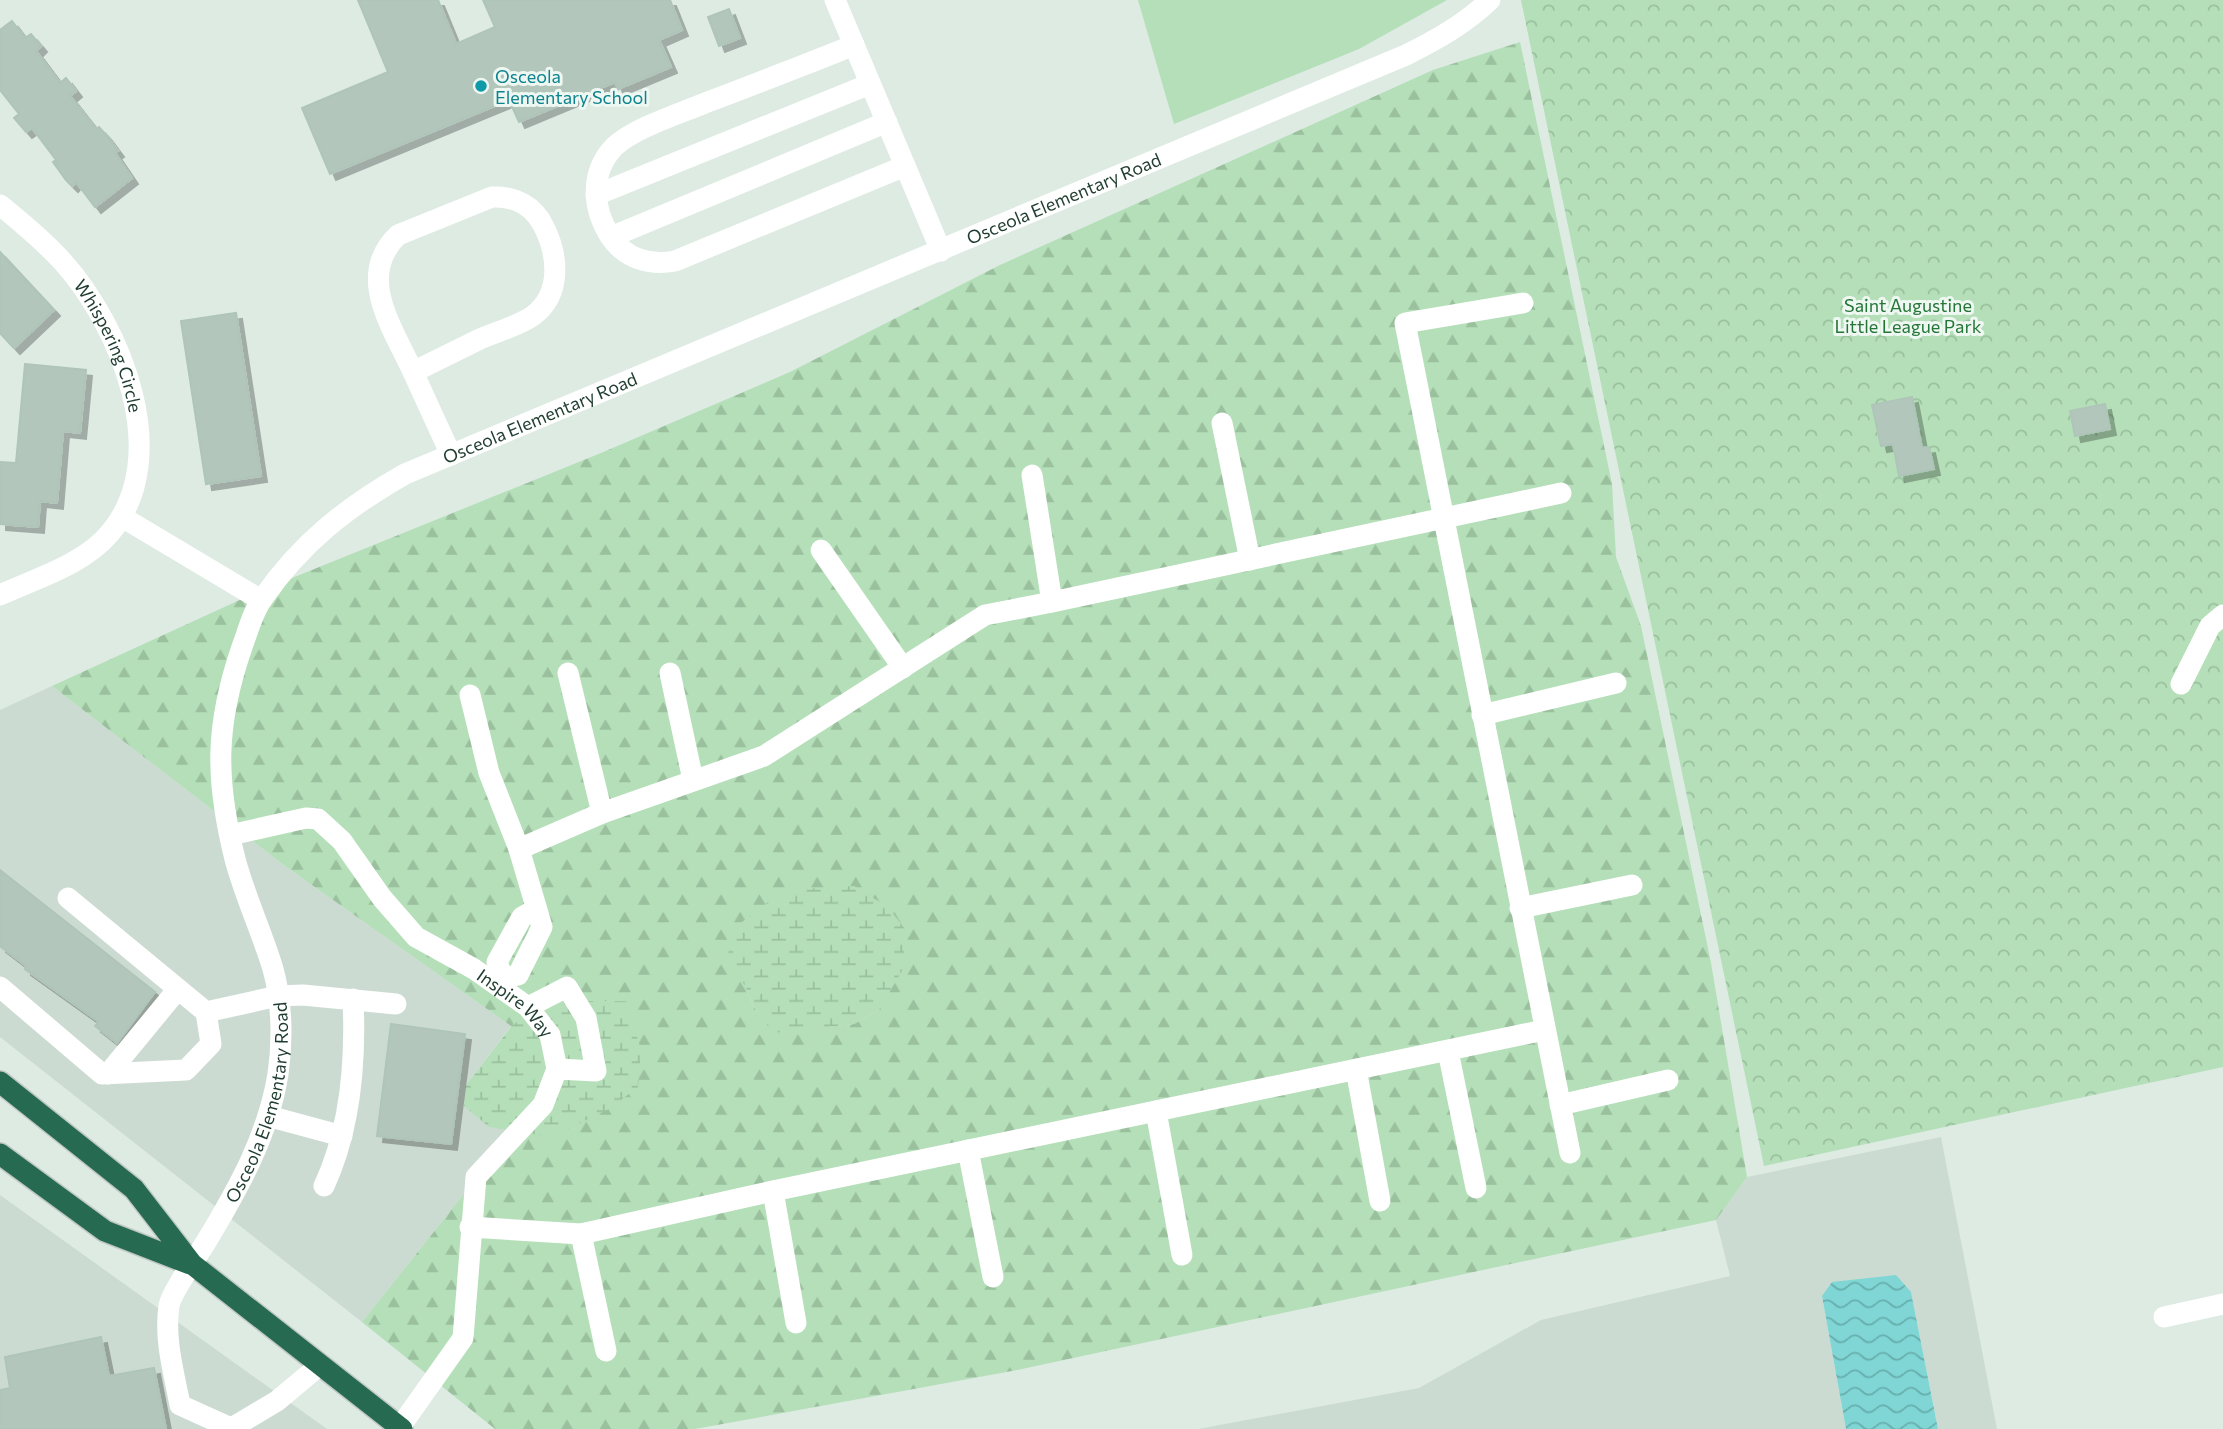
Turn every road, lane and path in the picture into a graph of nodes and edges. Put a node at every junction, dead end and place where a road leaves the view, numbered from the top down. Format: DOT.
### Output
graph roads {
  1 [pos="835,0"];
  2 [pos="1490,0"];
  3 [pos="854,46"];
  4 [pos="870,84"];
  5 [pos="887,122"];
  6 [pos="905,166"];
  7 [pos="596,195"];
  8 [pos="0,205"];
  9 [pos="611,237"];
  10 [pos="941,251"];
  11 [pos="1523,303"];
  12 [pos="413,372"];
  13 [pos="1222,423"];
  14 [pos="451,455"];
  15 [pos="1031,475"];
  16 [pos="1561,493"];
  17 [pos="122,517"];
  18 [pos="1444,519"];
  19 [pos="821,550"];
  20 [pos="1250,560"];
  21 [pos="0,595"];
  22 [pos="261,600"];
  23 [pos="1052,602"];
  24 [pos="2223,615"];
  25 [pos="903,668"];
  26 [pos="568,673"];
  27 [pos="670,673"];
  28 [pos="1616,683"];
  29 [pos="2181,684"];
  30 [pos="470,695"];
  31 [pos="1482,715"];
  32 [pos="693,780"];
  33 [pos="602,813"];
  34 [pos="230,835"];
  35 [pos="519,849"];
  36 [pos="1632,885"];
  37 [pos="68,898"];
  38 [pos="1520,908"];
  39 [pos="500,982"];
  40 [pos="0,987"];
  41 [pos="178,989"];
  42 [pos="278,996"];
  43 [pos="353,999"];
  44 [pos="396,1004"];
  45 [pos="528,1007"];
  46 [pos="206,1012"];
  47 [pos="1544,1030"];
  48 [pos="1448,1051"];
  49 [pos="557,1069"];
  50 [pos="1356,1069"];
  51 [pos="108,1074"];
  52 [pos="1668,1080"];
  53 [pos="0,1082"];
  54 [pos="1560,1105"];
  55 [pos="1156,1111"];
  56 [pos="268,1116"];
  57 [pos="342,1136"];
  58 [pos="968,1150"];
  59 [pos="1570,1153"];
  60 [pos="0,1154"];
  61 [pos="324,1186"];
  62 [pos="1476,1188"];
  63 [pos="773,1191"];
  64 [pos="1380,1201"];
  65 [pos="470,1227"];
  66 [pos="581,1234"];
  67 [pos="1182,1255"];
  68 [pos="192,1264"];
  69 [pos="993,1277"];
  70 [pos="2223,1304"];
  71 [pos="2164,1317"];
  72 [pos="796,1322"];
  73 [pos="607,1352"];
  74 [pos="320,1366"];
  75 [pos="401,1428"];
  76 [pos="230,1429"];
  1 -- 3 [label="street"];
  2 -- 10 [label="street, Osceola Elementary Road"];
  3 -- 4 [label="street"];
  3 -- 7 [label="street"];
  4 -- 5 [label="street"];
  4 -- 7 [label="street"];
  5 -- 6 [label="street"];
  5 -- 9 [label="street"];
  6 -- 9 [label="street"];
  6 -- 10 [label="street"];
  7 -- 9 [label="street"];
  8 -- 17 [label="street, Whispering Circle"];
  10 -- 14 [label="street, Osceola Elementary Road"];
  11 -- 18 [label="street"];
  12 -- 12 [label="street"];
  12 -- 14 [label="street"];
  13 -- 20 [label="street"];
  14 -- 22 [label="street, Osceola Elementary Road"];
  15 -- 23 [label="street"];
  16 -- 18 [label="street"];
  17 -- 21 [label="street, Whispering Circle"];
  17 -- 22 [label="street"];
  18 -- 20 [label="street"];
  18 -- 31 [label="street"];
  19 -- 25 [label="street"];
  20 -- 23 [label="street"];
  22 -- 34 [label="street, Osceola Elementary Road"];
  23 -- 25 [label="street"];
  24 -- 29 [label="street"];
  25 -- 32 [label="street"];
  26 -- 33 [label="street"];
  27 -- 32 [label="street"];
  28 -- 31 [label="street"];
  30 -- 35 [label="street"];
  31 -- 38 [label="street"];
  32 -- 33 [label="street"];
  33 -- 35 [label="street"];
  34 -- 39 [label="street, Inspire Way"];
  34 -- 42 [label="street, Osceola Elementary Road"];
  35 -- 39 [label="street"];
  36 -- 38 [label="street"];
  37 -- 41 [label="street"];
  38 -- 47 [label="street"];
  39 -- 45 [label="street, Inspire Way"];
  40 -- 51 [label="street"];
  41 -- 46 [label="street"];
  41 -- 51 [label="street"];
  42 -- 43 [label="street"];
  42 -- 46 [label="street"];
  42 -- 56 [label="street, Osceola Elementary Road"];
  43 -- 44 [label="street"];
  43 -- 57 [label="street"];
  45 -- 49 [label="street, Inspire Way"];
  45 -- 49 [label="street"];
  46 -- 51 [label="street"];
  47 -- 48 [label="street"];
  47 -- 54 [label="street"];
  48 -- 50 [label="street"];
  48 -- 62 [label="street"];
  49 -- 65 [label="street"];
  50 -- 55 [label="street"];
  50 -- 64 [label="street"];
  52 -- 54 [label="street"];
  53 -- 68 [label="highway"];
  54 -- 59 [label="street"];
  55 -- 58 [label="street"];
  55 -- 67 [label="street"];
  56 -- 57 [label="street"];
  56 -- 68 [label="street, Osceola Elementary Road"];
  57 -- 61 [label="street"];
  58 -- 63 [label="street"];
  58 -- 69 [label="street"];
  60 -- 68 [label="highway"];
  63 -- 66 [label="street"];
  63 -- 72 [label="street"];
  65 -- 66 [label="street"];
  65 -- 75 [label="street"];
  66 -- 73 [label="street"];
  68 -- 74 [label="highway"];
  68 -- 76 [label="street, Osceola Elementary Road"];
  70 -- 71 [label="street"];
  74 -- 75 [label="highway"];
  74 -- 76 [label="street"];
}
